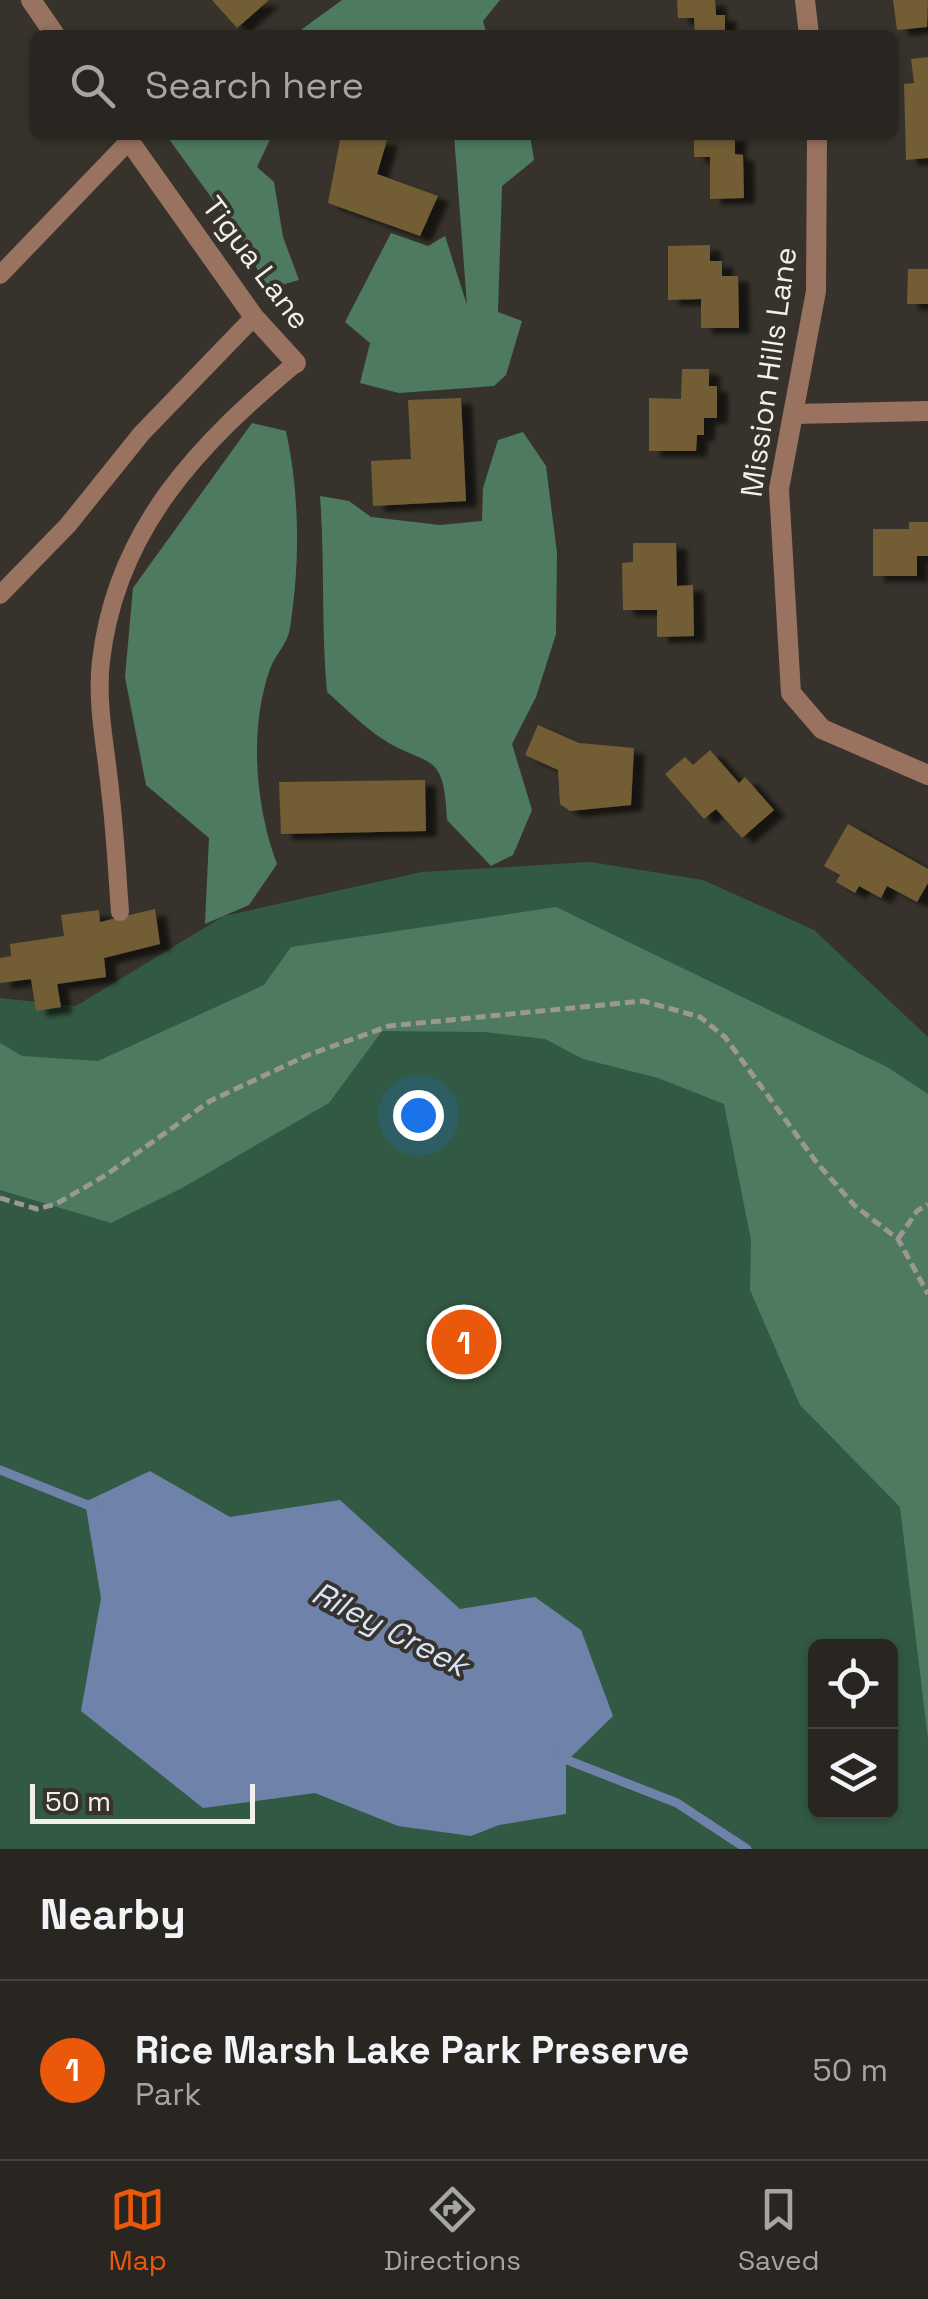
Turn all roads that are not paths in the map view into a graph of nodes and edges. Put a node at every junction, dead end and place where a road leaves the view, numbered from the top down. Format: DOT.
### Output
graph roads {
  1 [pos="31,0"];
  2 [pos="806,0"];
  3 [pos="52,30"];
  4 [pos="808,30"];
  5 [pos="125,140"];
  6 [pos="128,140"];
  7 [pos="818,140"];
  8 [pos="0,274"];
  9 [pos="254,317"];
  10 [pos="296,364"];
  11 [pos="928,411"];
  12 [pos="794,414"];
  13 [pos="0,595"];
  14 [pos="928,775"];
  15 [pos="120,912"];
  1 -- 3 [label="street"];
  2 -- 4 [label="street"];
  5 -- 8 [label="lane"];
  6 -- 9 [label="street, Tigua Lane"];
  7 -- 12 [label="street, Mission Hills Lane"];
  9 -- 10 [label="street, Tigua Lane"];
  9 -- 13 [label="lane"];
  10 -- 15 [label="lane, Tigua Lane"];
  11 -- 12 [label="street"];
  12 -- 14 [label="street, Mission Hills Lane"];
}
